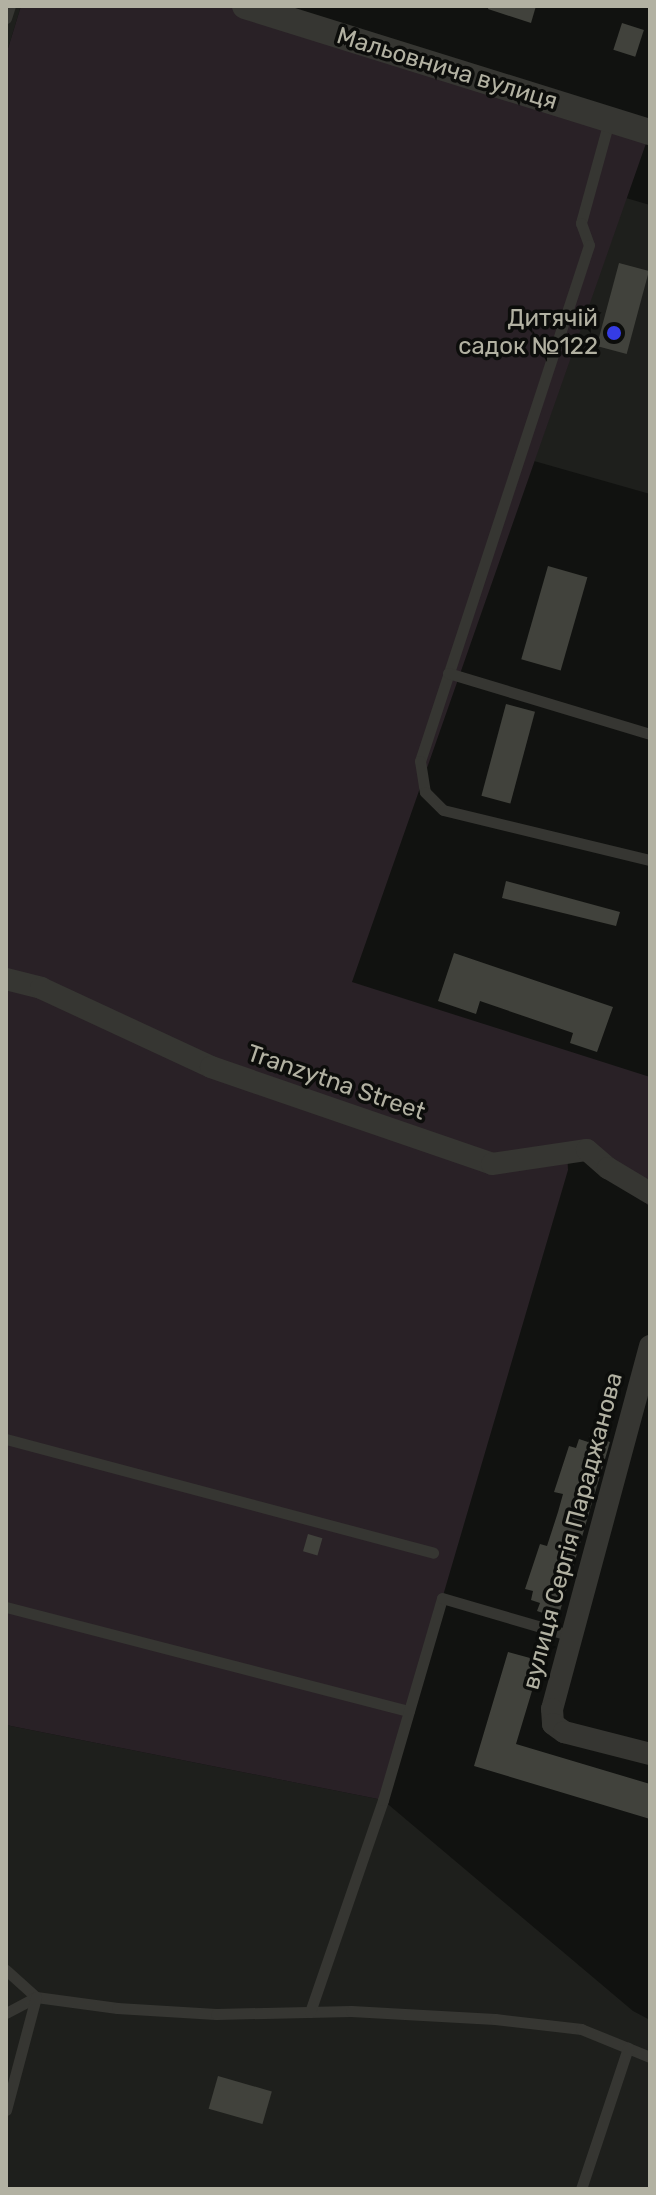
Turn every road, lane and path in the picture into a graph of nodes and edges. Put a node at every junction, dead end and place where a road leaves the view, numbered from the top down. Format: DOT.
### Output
graph roads {
  1 [pos="10,6"];
  2 [pos="245,6"];
  3 [pos="6,18"];
  4 [pos="609,120"];
  5 [pos="650,132"];
  6 [pos="448,673"];
  7 [pos="650,734"];
  8 [pos="650,860"];
  9 [pos="6,979"];
  10 [pos="650,1193"];
  11 [pos="650,1346"];
  12 [pos="6,1439"];
  13 [pos="433,1553"];
  14 [pos="6,1607"];
  15 [pos="572,1636"];
  16 [pos="409,1711"];
  17 [pos="650,1754"];
  18 [pos="6,1970"];
  19 [pos="36,1997"];
  20 [pos="310,2012"];
  21 [pos="6,2013"];
  22 [pos="628,2048"];
  23 [pos="650,2057"];
  24 [pos="6,2110"];
  25 [pos="581,2189"];
  1 -- 3 [label="lane"];
  2 -- 4 [label="street, Мальовнича вулиця"];
  4 -- 5 [label="street, Мальовнича вулиця"];
  4 -- 6 [label="lane"];
  6 -- 7 [label="lane"];
  6 -- 8 [label="lane"];
  9 -- 10 [label="street, Tranzytna Street"];
  11 -- 15 [label="street, вулиця Сергія Параджанова"];
  12 -- 13 [label="lane"];
  14 -- 16 [label="lane"];
  15 -- 16 [label="lane"];
  15 -- 17 [label="street, вулиця Сергія Параджанова"];
  16 -- 20 [label="lane"];
  18 -- 19 [label="lane"];
  19 -- 20 [label="lane"];
  19 -- 21 [label="lane"];
  19 -- 24 [label="lane"];
  20 -- 22 [label="lane"];
  22 -- 23 [label="lane"];
  22 -- 25 [label="lane"];
}
